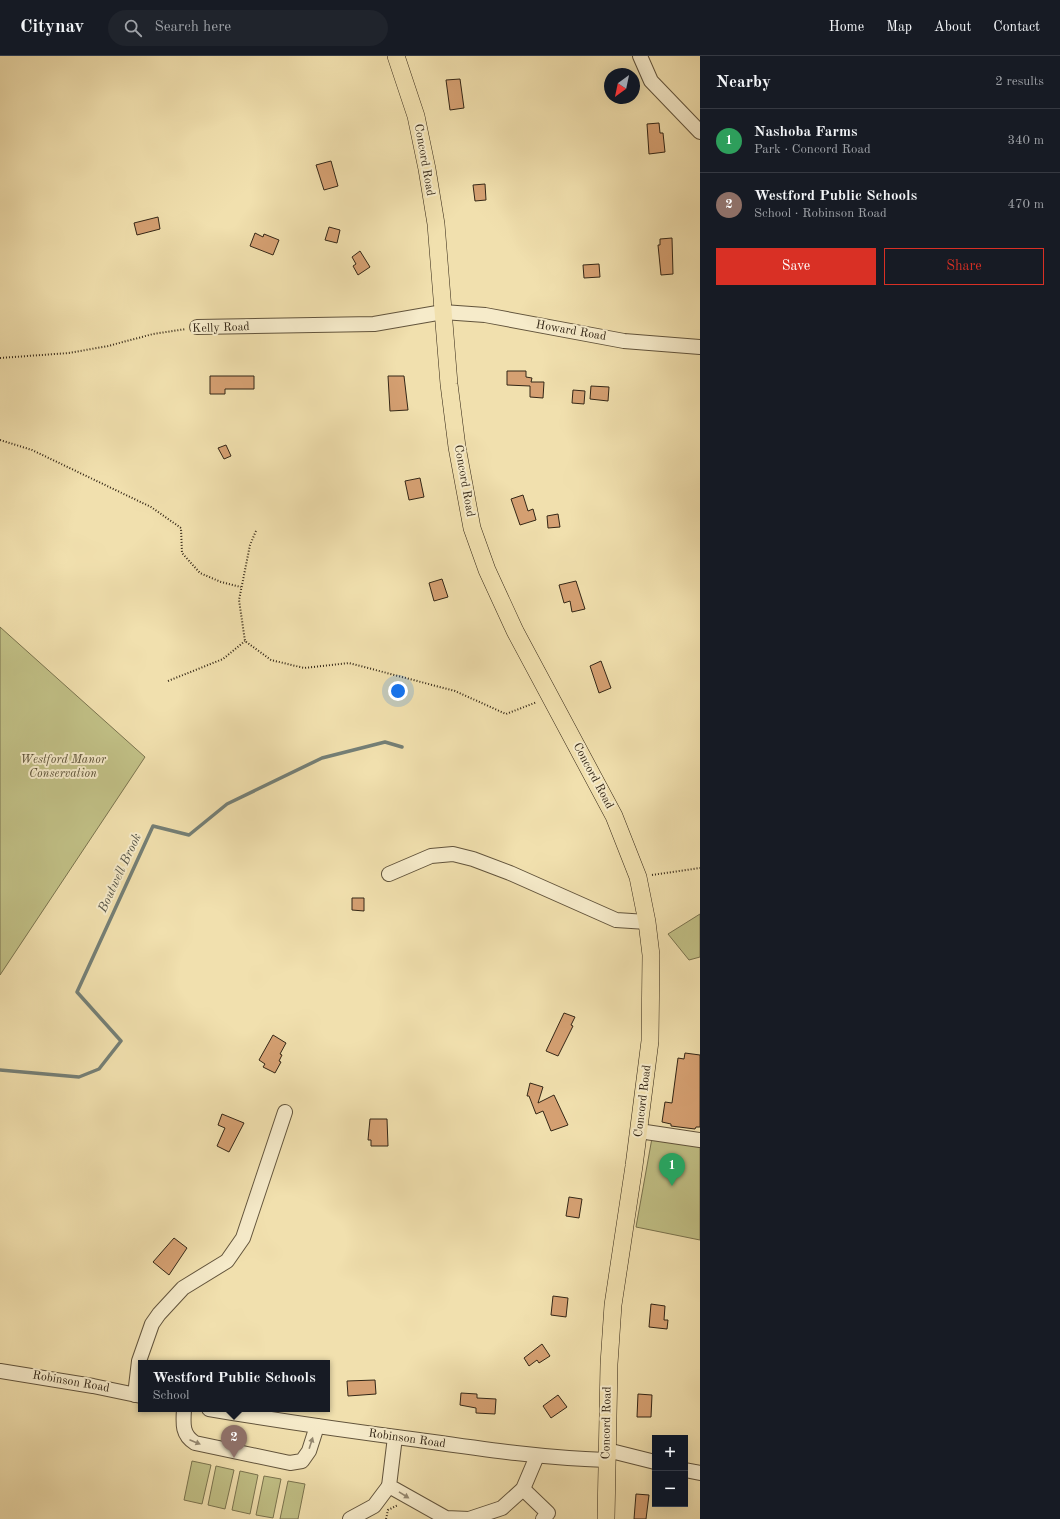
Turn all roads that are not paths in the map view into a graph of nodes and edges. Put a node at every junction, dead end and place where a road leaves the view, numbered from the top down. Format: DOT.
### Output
graph roads {
  1 [pos="396,56"];
  2 [pos="640,56"];
  3 [pos="700,132"];
  4 [pos="443,312"];
  5 [pos="197,327"];
  6 [pos="700,347"];
  7 [pos="389,874"];
  8 [pos="647,922"];
  9 [pos="285,1112"];
  10 [pos="639,1131"];
  11 [pos="700,1140"];
  12 [pos="139,1360"];
  13 [pos="0,1371"];
  14 [pos="138,1396"];
  15 [pos="184,1412"];
  16 [pos="225,1412"];
  17 [pos="317,1426"];
  18 [pos="395,1437"];
  19 [pos="606,1455"];
  20 [pos="537,1456"];
  21 [pos="652,1462"];
  22 [pos="688,1471"];
  23 [pos="700,1473"];
  24 [pos="389,1486"];
  25 [pos="523,1489"];
  26 [pos="373,1513"];
  27 [pos="350,1519"];
  28 [pos="542,1519"];
  29 [pos="606,1519"];
  1 -- 4 [label="main road, Concord Road"];
  2 -- 3 [label="street"];
  4 -- 5 [label="street, Kelly Road"];
  4 -- 6 [label="street, Howard Road"];
  4 -- 8 [label="main road, Concord Road"];
  7 -- 8 [label="street"];
  8 -- 10 [label="main road, Concord Road"];
  9 -- 12 [label="street"];
  10 -- 11 [label="street"];
  10 -- 19 [label="main road, Concord Road"];
  13 -- 14 [label="street, Robinson Road"];
  15 -- 17 [label="street, one-way"];
  16 -- 17 [label="street, Robinson Road"];
  17 -- 18 [label="street, Robinson Road"];
  18 -- 20 [label="street, Robinson Road"];
  18 -- 24 [label="street"];
  19 -- 20 [label="street, Robinson Road"];
  19 -- 21 [label="street, Robinson Road"];
  19 -- 29 [label="main road, Concord Road"];
  20 -- 25 [label="street"];
  22 -- 23 [label="street"];
  24 -- 25 [label="street, one-way"];
  24 -- 26 [label="street"];
  25 -- 28 [label="street"];
  26 -- 27 [label="street"];
}
